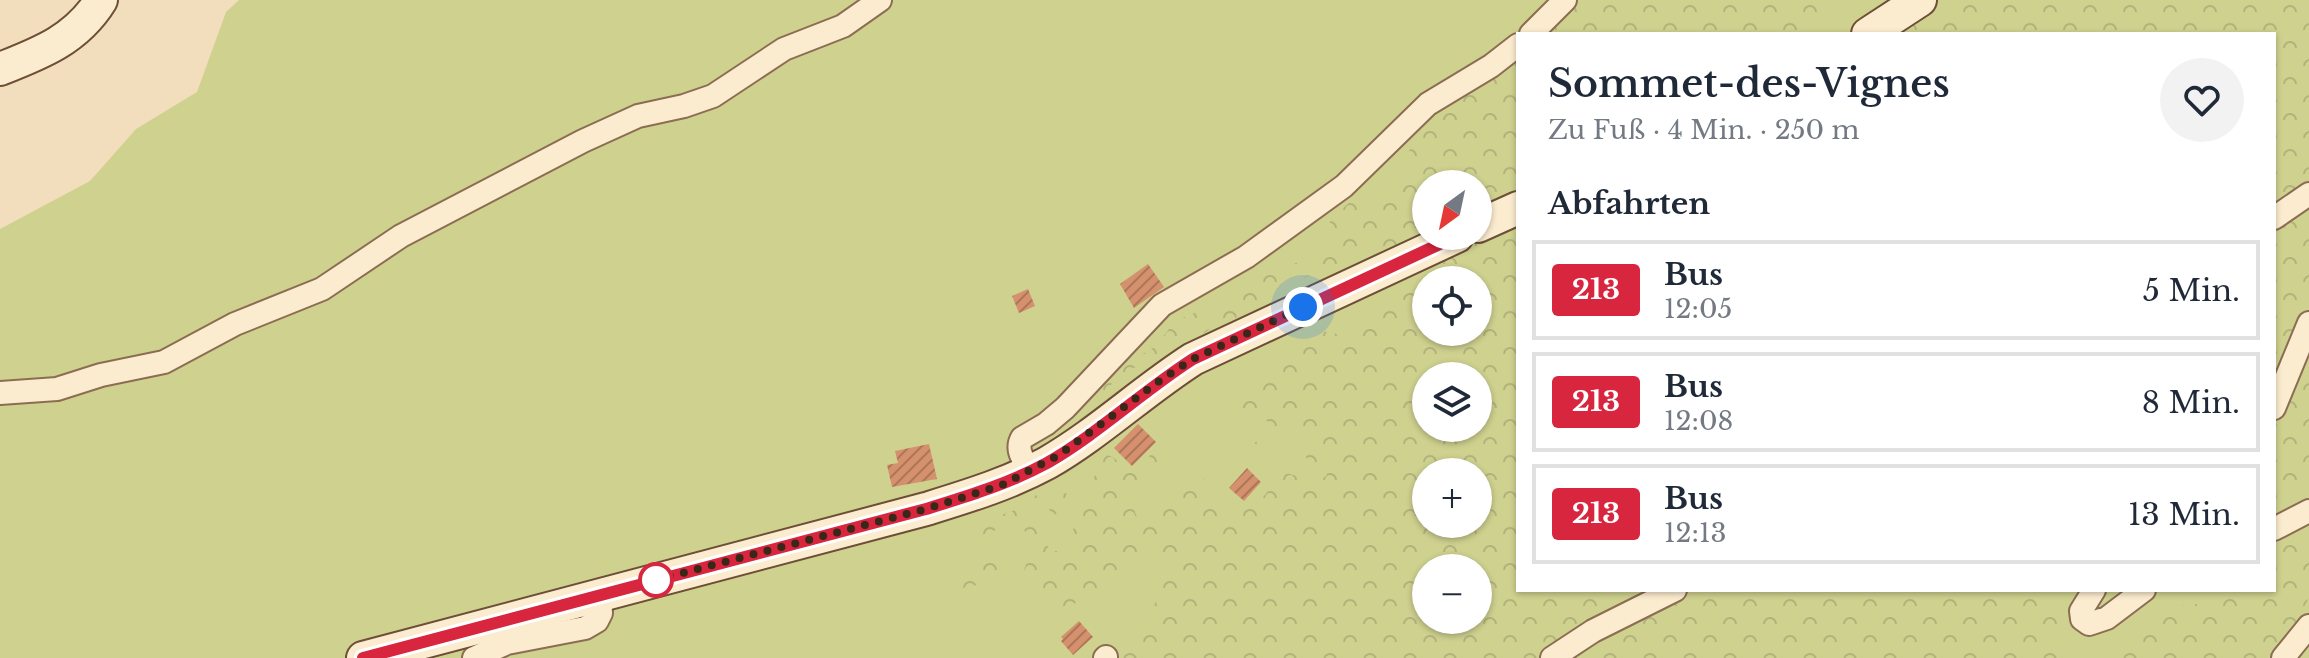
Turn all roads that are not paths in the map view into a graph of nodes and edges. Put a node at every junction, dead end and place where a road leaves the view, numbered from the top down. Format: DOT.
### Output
graph roads {
  1 [pos="101,0"];
  2 [pos="880,0"];
  3 [pos="1565,0"];
  4 [pos="1920,0"];
  5 [pos="1533,32"];
  6 [pos="1871,32"];
  7 [pos="1516,47"];
  8 [pos="0,69"];
  9 [pos="2309,194"];
  10 [pos="1516,209"];
  11 [pos="2276,217"];
  12 [pos="1492,220"];
  13 [pos="1427,250"];
  14 [pos="2309,323"];
  15 [pos="0,393"];
  16 [pos="2276,403"];
  17 [pos="1030,472"];
  18 [pos="2309,511"];
  19 [pos="2276,528"];
  20 [pos="1671,592"];
  21 [pos="2093,592"];
  22 [pos="2141,592"];
  23 [pos="600,595"];
  24 [pos="2309,626"];
  25 [pos="363,658"];
  26 [pos="474,658"];
  27 [pos="1552,658"];
  28 [pos="2283,658"];
  1 -- 8 [label="main road"];
  2 -- 15 [label="street"];
  3 -- 5 [label="street"];
  4 -- 6 [label="main road"];
  7 -- 17 [label="street"];
  9 -- 11 [label="street"];
  10 -- 12 [label="main road"];
  13 -- 17 [label="main road"];
  14 -- 16 [label="street"];
  17 -- 23 [label="main road"];
  18 -- 19 [label="street"];
  20 -- 27 [label="street"];
  21 -- 22 [label="street"];
  23 -- 25 [label="main road"];
  23 -- 26 [label="street"];
  24 -- 28 [label="street"];
}
